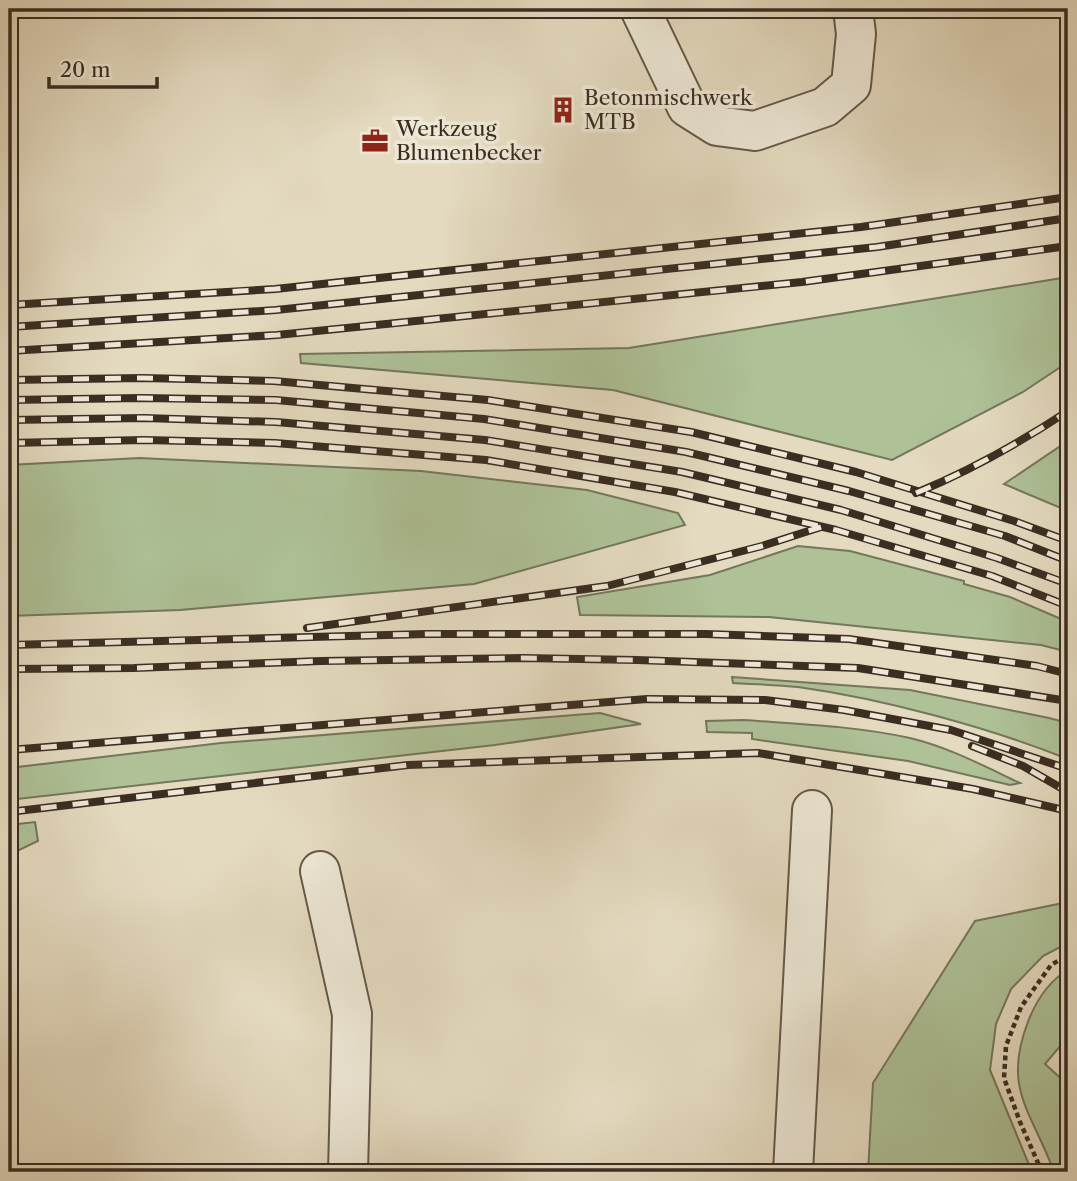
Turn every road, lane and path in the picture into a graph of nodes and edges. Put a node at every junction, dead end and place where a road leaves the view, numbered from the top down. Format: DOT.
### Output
graph roads {
  1 [pos="640,9"];
  2 [pos="853,9"];
  3 [pos="812,810"];
  4 [pos="320,871"];
  5 [pos="1068,955"];
  6 [pos="348,1172"];
  7 [pos="793,1172"];
  8 [pos="1042,1172"];
  1 -- 2 [label="lane"];
  3 -- 7 [label="lane"];
  4 -- 6 [label="lane"];
  5 -- 8 [label="path"];
}
